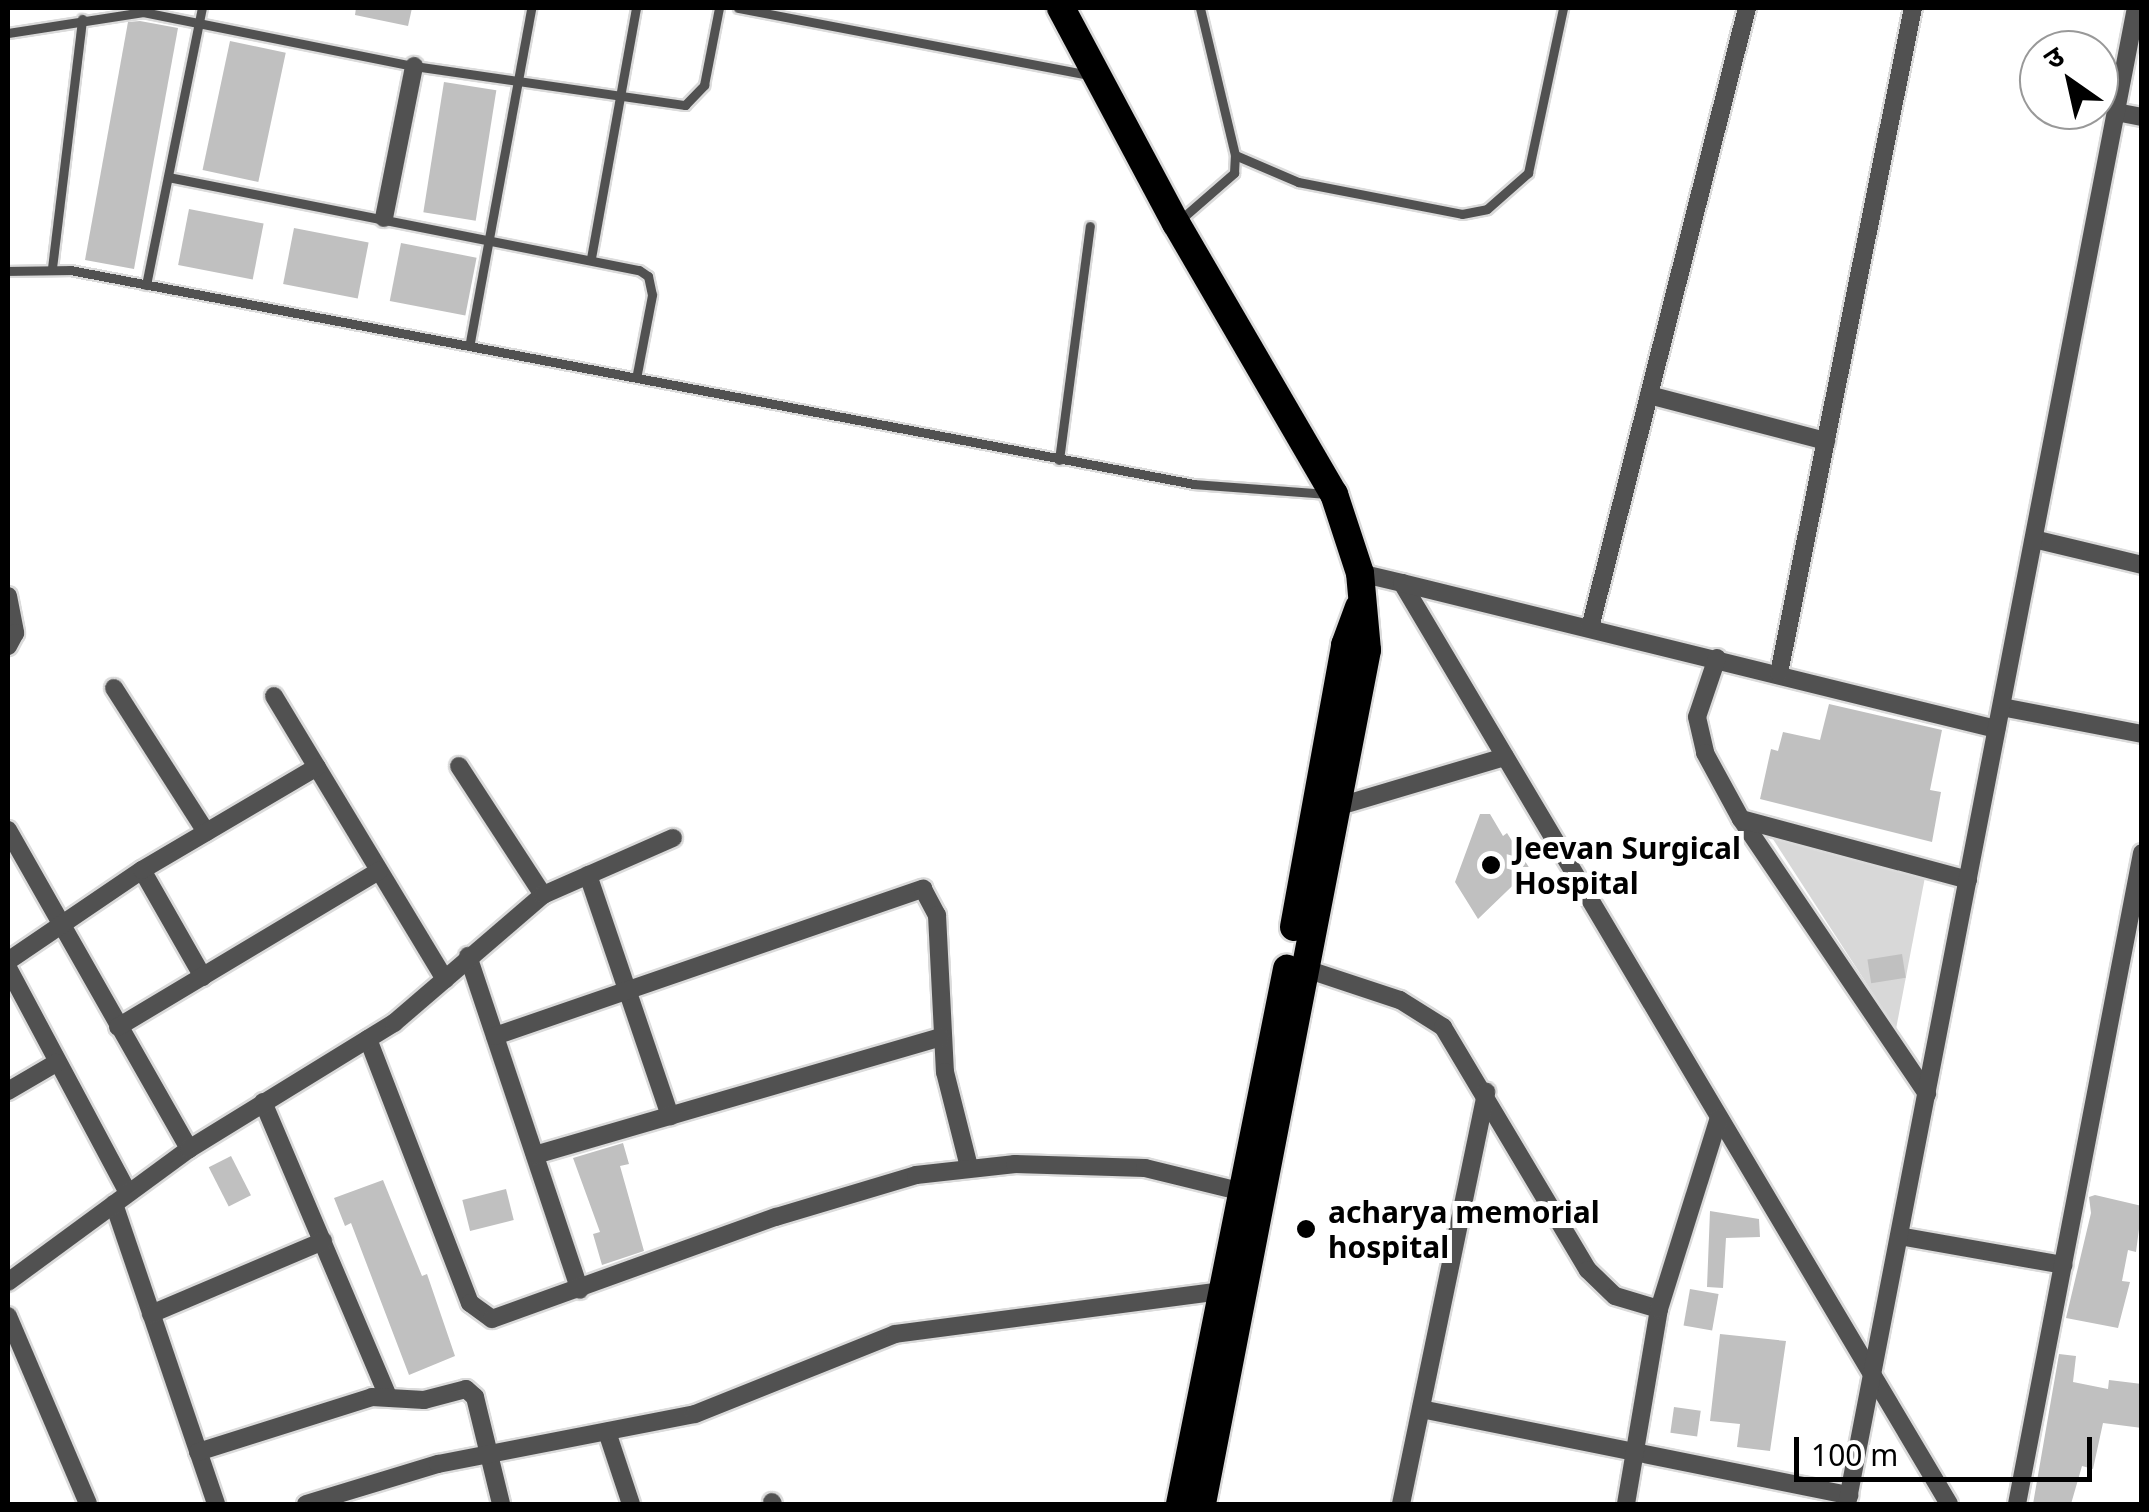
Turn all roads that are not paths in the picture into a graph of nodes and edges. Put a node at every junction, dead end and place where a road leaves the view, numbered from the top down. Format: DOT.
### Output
graph roads {
  1 [pos="202,8"];
  2 [pos="531,8"];
  3 [pos="636,8"];
  4 [pos="720,8"];
  5 [pos="738,8"];
  6 [pos="1061,8"];
  7 [pos="1200,8"];
  8 [pos="1563,8"];
  9 [pos="1747,8"];
  10 [pos="1912,8"];
  11 [pos="2136,8"];
  12 [pos="82,19"];
  13 [pos="199,20"];
  14 [pos="8,33"];
  15 [pos="414,66"];
  16 [pos="1093,76"];
  17 [pos="518,79"];
  18 [pos="2119,96"];
  19 [pos="620,98"];
  20 [pos="2113,130"];
  21 [pos="1235,155"];
  22 [pos="168,177"];
  23 [pos="384,218"];
  24 [pos="1176,223"];
  25 [pos="1090,226"];
  26 [pos="489,238"];
  27 [pos="591,258"];
  28 [pos="52,268"];
  29 [pos="8,272"];
  30 [pos="146,285"];
  31 [pos="470,342"];
  32 [pos="637,374"];
  33 [pos="1649,395"];
  34 [pos="1826,441"];
  35 [pos="1059,460"];
  36 [pos="1334,494"];
  37 [pos="2034,540"];
  38 [pos="2142,565"];
  39 [pos="1360,573"];
  40 [pos="1402,582"];
  41 [pos="8,596"];
  42 [pos="1362,601"];
  43 [pos="1590,628"];
  44 [pos="8,646"];
  45 [pos="1717,658"];
  46 [pos="1780,673"];
  47 [pos="114,688"];
  48 [pos="274,696"];
  49 [pos="2002,706"];
  50 [pos="1996,729"];
  51 [pos="2142,734"];
  52 [pos="1505,756"];
  53 [pos="460,766"];
  54 [pos="317,767"];
  55 [pos="1336,807"];
  56 [pos="1742,820"];
  57 [pos="8,830"];
  58 [pos="206,832"];
  59 [pos="674,838"];
  60 [pos="2142,853"];
  61 [pos="142,870"];
  62 [pos="379,871"];
  63 [pos="588,875"];
  64 [pos="1968,880"];
  65 [pos="543,894"];
  66 [pos="61,926"];
  67 [pos="468,956"];
  68 [pos="8,964"];
  69 [pos="1306,968"];
  70 [pos="202,977"];
  71 [pos="445,979"];
  72 [pos="630,994"];
  73 [pos="118,1027"];
  74 [pos="495,1036"];
  75 [pos="940,1037"];
  76 [pos="368,1039"];
  77 [pos="56,1062"];
  78 [pos="8,1091"];
  79 [pos="1486,1092"];
  80 [pos="1927,1094"];
  81 [pos="263,1102"];
  82 [pos="670,1116"];
  83 [pos="1719,1118"];
  84 [pos="189,1149"];
  85 [pos="535,1155"];
  86 [pos="969,1167"];
  87 [pos="1242,1192"];
  88 [pos="121,1198"];
  89 [pos="1900,1236"];
  90 [pos="323,1241"];
  91 [pos="2063,1265"];
  92 [pos="8,1282"];
  93 [pos="580,1290"];
  94 [pos="1223,1290"];
  95 [pos="1659,1309"];
  96 [pos="151,1314"];
  97 [pos="8,1316"];
  98 [pos="1872,1376"];
  99 [pos="386,1394"];
  100 [pos="1421,1408"];
  101 [pos="608,1432"];
  102 [pos="1636,1451"];
  103 [pos="198,1452"];
  104 [pos="489,1454"];
  105 [pos="356,1496"];
  106 [pos="1848,1500"];
  107 [pos="88,1504"];
  108 [pos="216,1504"];
  109 [pos="306,1504"];
  110 [pos="500,1504"];
  111 [pos="632,1504"];
  112 [pos="1180,1504"];
  113 [pos="1202,1504"];
  114 [pos="1401,1504"];
  115 [pos="1626,1504"];
  116 [pos="1949,1504"];
  117 [pos="2017,1504"];
  1 -- 13 [label="lane"];
  2 -- 17 [label="lane"];
  3 -- 19 [label="lane"];
  4 -- 19 [label="lane"];
  5 -- 16 [label="lane"];
  6 -- 16 [label="highway"];
  7 -- 21 [label="lane"];
  8 -- 21 [label="lane"];
  9 -- 33 [label="street"];
  10 -- 34 [label="street"];
  11 -- 18 [label="street"];
  12 -- 13 [label="lane"];
  12 -- 14 [label="lane"];
  12 -- 28 [label="lane"];
  13 -- 15 [label="lane"];
  13 -- 22 [label="lane"];
  15 -- 17 [label="lane"];
  15 -- 23 [label="street"];
  16 -- 24 [label="highway"];
  17 -- 19 [label="lane"];
  17 -- 26 [label="lane"];
  19 -- 27 [label="lane"];
  20 -- 37 [label="street"];
  21 -- 24 [label="lane"];
  22 -- 23 [label="lane"];
  22 -- 30 [label="lane"];
  23 -- 26 [label="lane"];
  24 -- 36 [label="highway"];
  25 -- 35 [label="lane"];
  26 -- 27 [label="lane"];
  26 -- 31 [label="lane"];
  27 -- 32 [label="lane"];
  28 -- 29 [label="lane"];
  28 -- 30 [label="lane"];
  30 -- 31 [label="lane"];
  31 -- 32 [label="lane"];
  32 -- 35 [label="lane"];
  33 -- 34 [label="street"];
  33 -- 43 [label="street"];
  34 -- 46 [label="street"];
  35 -- 36 [label="lane"];
  36 -- 39 [label="highway"];
  37 -- 38 [label="street"];
  37 -- 49 [label="street"];
  39 -- 40 [label="street"];
  39 -- 42 [label="highway"];
  40 -- 43 [label="street"];
  40 -- 52 [label="street"];
  41 -- 44 [label="street"];
  42 -- 55 [label="highway"];
  42 -- 87 [label="highway"];
  43 -- 45 [label="street"];
  45 -- 46 [label="street"];
  45 -- 56 [label="street"];
  46 -- 50 [label="street"];
  47 -- 58 [label="street"];
  48 -- 54 [label="street"];
  49 -- 50 [label="street"];
  49 -- 51 [label="street"];
  50 -- 64 [label="street"];
  52 -- 55 [label="street"];
  52 -- 83 [label="street"];
  53 -- 65 [label="street"];
  54 -- 58 [label="street"];
  54 -- 62 [label="street"];
  55 -- 69 [label="highway"];
  56 -- 64 [label="street"];
  56 -- 80 [label="street"];
  57 -- 66 [label="street"];
  58 -- 61 [label="street"];
  59 -- 63 [label="street"];
  60 -- 91 [label="street"];
  61 -- 66 [label="street"];
  61 -- 70 [label="street"];
  62 -- 70 [label="street"];
  62 -- 71 [label="street"];
  63 -- 65 [label="street"];
  63 -- 72 [label="street"];
  64 -- 80 [label="street"];
  65 -- 67 [label="street"];
  66 -- 68 [label="street"];
  66 -- 73 [label="street"];
  67 -- 71 [label="street"];
  67 -- 74 [label="street"];
  68 -- 77 [label="street"];
  69 -- 79 [label="street"];
  69 -- 113 [label="highway"];
  70 -- 73 [label="street"];
  71 -- 76 [label="street"];
  72 -- 74 [label="street"];
  72 -- 75 [label="street"];
  72 -- 82 [label="street"];
  73 -- 84 [label="street"];
  74 -- 85 [label="street"];
  75 -- 82 [label="street"];
  75 -- 86 [label="street"];
  76 -- 81 [label="street"];
  76 -- 93 [label="street"];
  77 -- 78 [label="street"];
  77 -- 88 [label="street"];
  79 -- 95 [label="street"];
  79 -- 100 [label="street"];
  80 -- 89 [label="street"];
  81 -- 84 [label="street"];
  81 -- 90 [label="street"];
  82 -- 85 [label="street"];
  83 -- 95 [label="street"];
  83 -- 98 [label="street"];
  84 -- 88 [label="street"];
  85 -- 93 [label="street"];
  86 -- 87 [label="street"];
  86 -- 93 [label="street"];
  87 -- 94 [label="highway"];
  88 -- 92 [label="street"];
  88 -- 96 [label="street"];
  89 -- 91 [label="street"];
  89 -- 98 [label="street"];
  90 -- 96 [label="street"];
  90 -- 99 [label="street"];
  91 -- 117 [label="street"];
  94 -- 101 [label="street"];
  94 -- 112 [label="highway"];
  95 -- 102 [label="street"];
  96 -- 103 [label="street"];
  97 -- 107 [label="street"];
  98 -- 106 [label="street"];
  98 -- 116 [label="street"];
  99 -- 103 [label="street"];
  99 -- 104 [label="street"];
  100 -- 102 [label="street"];
  100 -- 114 [label="street"];
  101 -- 104 [label="street"];
  101 -- 111 [label="street"];
  102 -- 106 [label="street"];
  102 -- 115 [label="street"];
  103 -- 108 [label="street"];
  104 -- 105 [label="street"];
  104 -- 110 [label="street"];
  105 -- 109 [label="street"];
}
